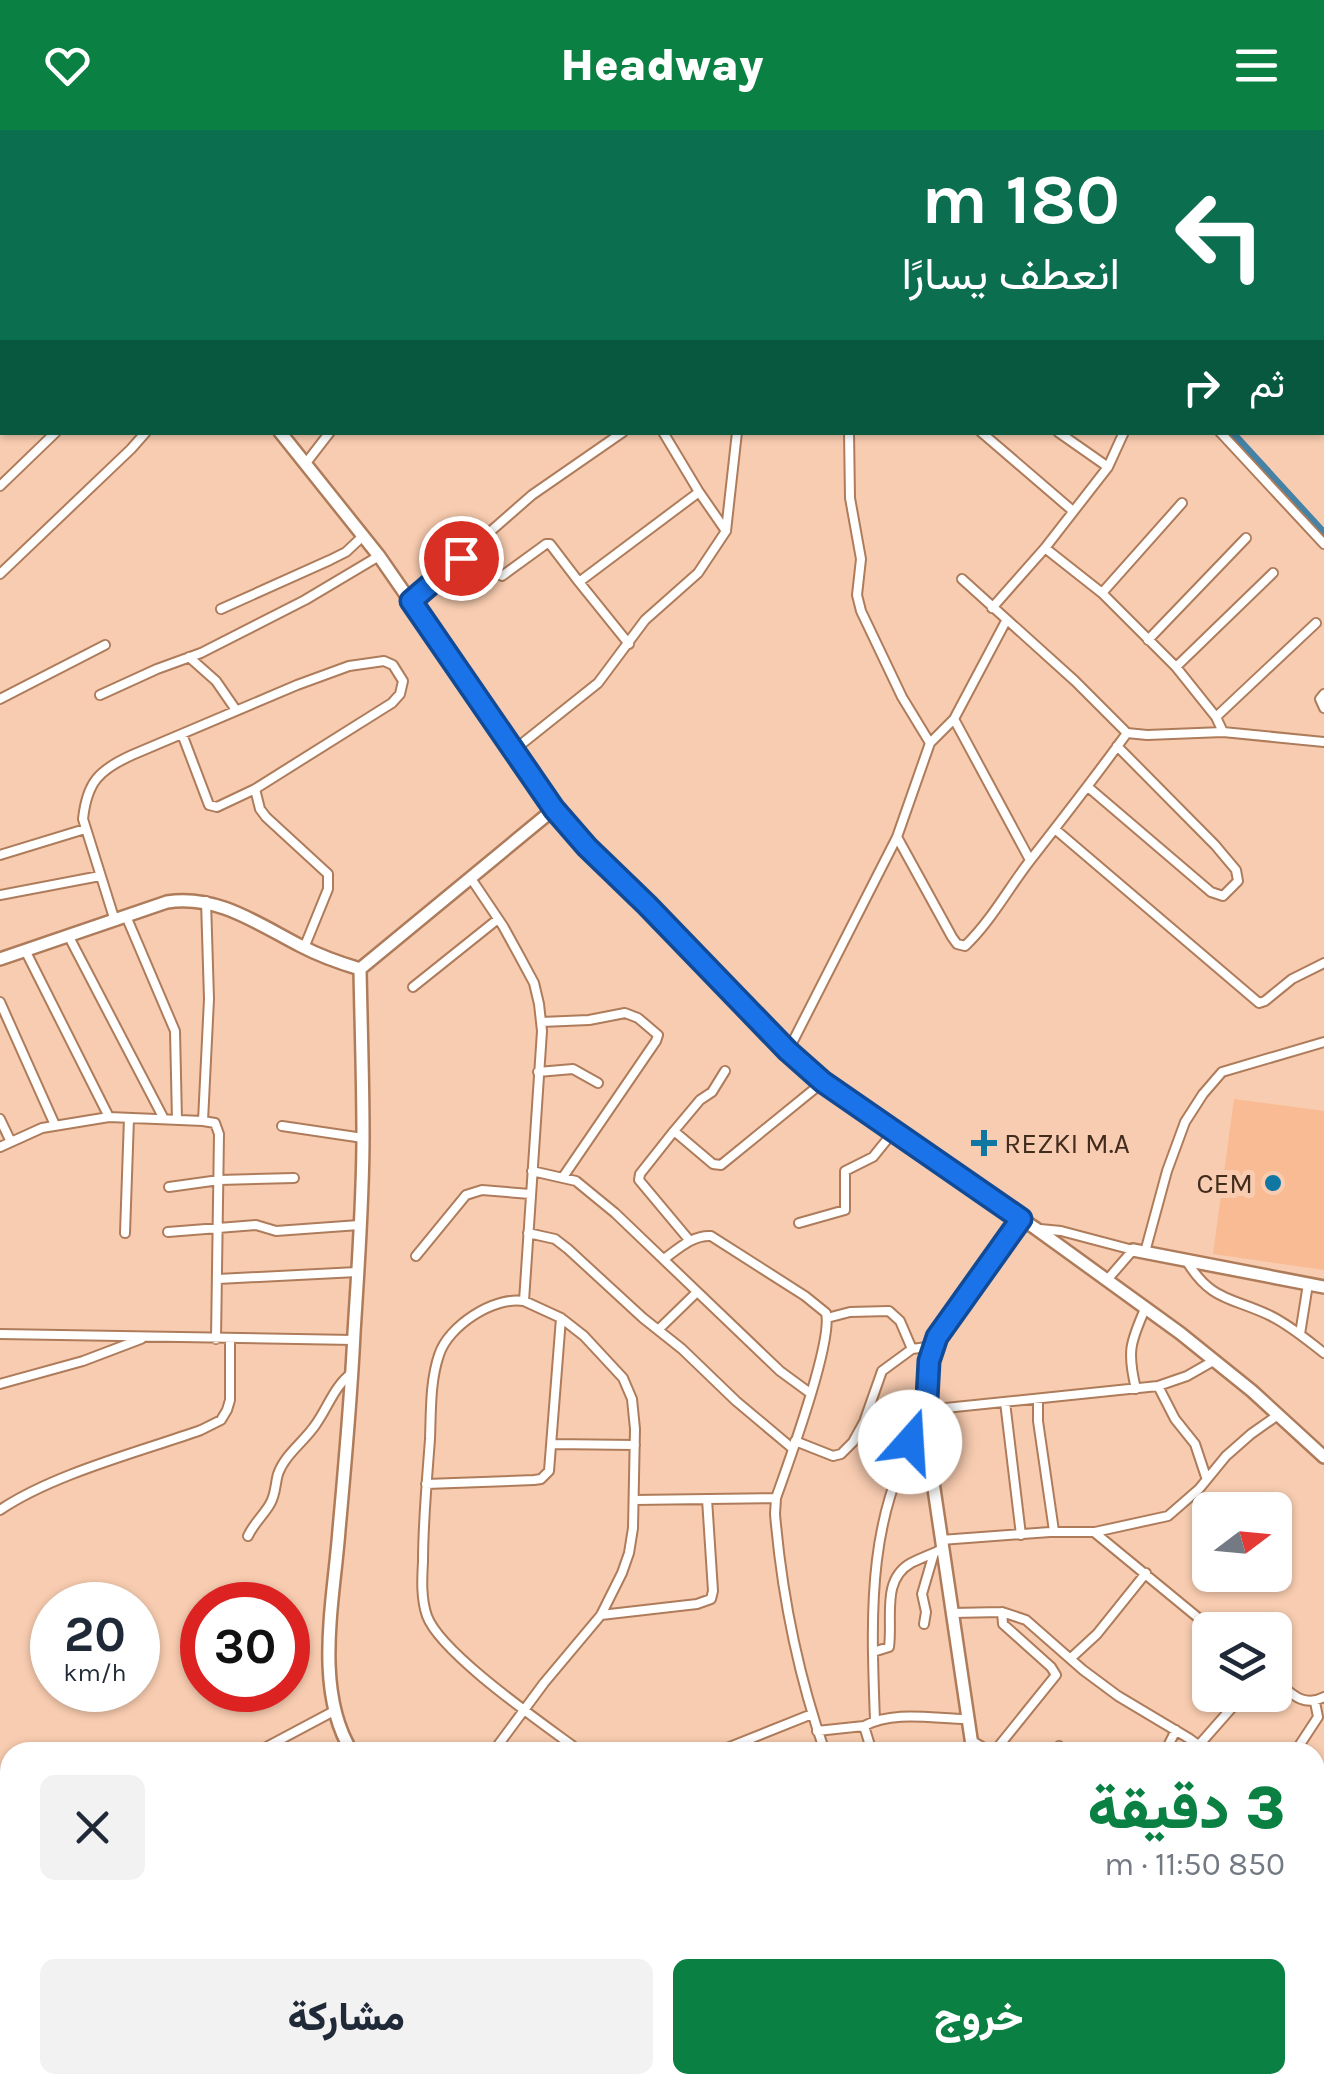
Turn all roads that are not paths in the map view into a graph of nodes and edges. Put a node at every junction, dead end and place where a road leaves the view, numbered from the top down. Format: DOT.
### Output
graph roads {
  1 [pos="53,435"];
  2 [pos="144,435"];
  3 [pos="283,435"];
  4 [pos="328,435"];
  5 [pos="619,435"];
  6 [pos="665,435"];
  7 [pos="737,435"];
  8 [pos="848,435"];
  9 [pos="984,435"];
  10 [pos="1062,435"];
  11 [pos="1123,435"];
  12 [pos="1223,435"];
  13 [pos="306,463"];
  14 [pos="1108,468"];
  15 [pos="0,486"];
  16 [pos="699,492"];
  17 [pos="1182,503"];
  18 [pos="1073,511"];
  19 [pos="726,531"];
  20 [pos="363,536"];
  21 [pos="1246,538"];
  22 [pos="1324,544"];
  23 [pos="474,545"];
  24 [pos="1046,548"];
  25 [pos="378,556"];
  26 [pos="1273,573"];
  27 [pos="0,574"];
  28 [pos="962,579"];
  29 [pos="579,582"];
  30 [pos="1102,593"];
  31 [pos="411,601"];
  32 [pos="992,608"];
  33 [pos="221,609"];
  34 [pos="1006,620"];
  35 [pos="1316,623"];
  36 [pos="1148,640"];
  37 [pos="629,644"];
  38 [pos="105,645"];
  39 [pos="189,657"];
  40 [pos="1176,667"];
  41 [pos="1324,694"];
  42 [pos="100,695"];
  43 [pos="0,699"];
  44 [pos="1324,708"];
  45 [pos="236,710"];
  46 [pos="1216,718"];
  47 [pos="954,719"];
  48 [pos="1224,732"];
  49 [pos="1127,733"];
  50 [pos="182,734"];
  51 [pos="1324,742"];
  52 [pos="930,743"];
  53 [pos="1117,746"];
  54 [pos="514,750"];
  55 [pos="1088,787"];
  56 [pos="256,789"];
  57 [pos="554,809"];
  58 [pos="85,829"];
  59 [pos="1056,830"];
  60 [pos="896,837"];
  61 [pos="0,855"];
  62 [pos="1030,860"];
  63 [pos="100,876"];
  64 [pos="470,877"];
  65 [pos="0,895"];
  66 [pos="206,901"];
  67 [pos="121,919"];
  68 [pos="498,919"];
  69 [pos="68,936"];
  70 [pos="0,945"];
  71 [pos="304,948"];
  72 [pos="25,950"];
  73 [pos="5,956"];
  74 [pos="1324,963"];
  75 [pos="360,969"];
  76 [pos="413,988"];
  77 [pos="0,1002"];
  78 [pos="541,1022"];
  79 [pos="1324,1042"];
  80 [pos="788,1051"];
  81 [pos="725,1071"];
  82 [pos="538,1072"];
  83 [pos="823,1082"];
  84 [pos="598,1083"];
  85 [pos="109,1118"];
  86 [pos="128,1118"];
  87 [pos="164,1119"];
  88 [pos="0,1120"];
  89 [pos="177,1120"];
  90 [pos="203,1121"];
  91 [pos="56,1125"];
  92 [pos="282,1126"];
  93 [pos="674,1131"];
  94 [pos="894,1131"];
  95 [pos="363,1138"];
  96 [pos="10,1142"];
  97 [pos="0,1148"];
  98 [pos="532,1171"];
  99 [pos="563,1177"];
  100 [pos="294,1178"];
  101 [pos="219,1180"];
  102 [pos="168,1186"];
  103 [pos="530,1194"];
  104 [pos="1021,1219"];
  105 [pos="799,1223"];
  106 [pos="359,1225"];
  107 [pos="218,1228"];
  108 [pos="1036,1228"];
  109 [pos="125,1232"];
  110 [pos="168,1232"];
  111 [pos="528,1233"];
  112 [pos="690,1241"];
  113 [pos="1139,1251"];
  114 [pos="416,1256"];
  115 [pos="664,1260"];
  116 [pos="1186,1260"];
  117 [pos="357,1272"];
  118 [pos="218,1278"];
  119 [pos="1108,1280"];
  120 [pos="1308,1284"];
  121 [pos="1324,1287"];
  122 [pos="697,1292"];
  123 [pos="524,1301"];
  124 [pos="1145,1309"];
  125 [pos="561,1318"];
  126 [pos="827,1318"];
  127 [pos="658,1330"];
  128 [pos="0,1334"];
  129 [pos="1300,1334"];
  130 [pos="146,1338"];
  131 [pos="216,1339"];
  132 [pos="230,1339"];
  133 [pos="354,1340"];
  134 [pos="934,1346"];
  135 [pos="912,1349"];
  136 [pos="1324,1353"];
  137 [pos="1215,1360"];
  138 [pos="352,1373"];
  139 [pos="0,1384"];
  140 [pos="1158,1386"];
  141 [pos="1136,1389"];
  142 [pos="810,1393"];
  143 [pos="1038,1399"];
  144 [pos="1005,1402"];
  145 [pos="926,1413"];
  146 [pos="1278,1415"];
  147 [pos="552,1444"];
  148 [pos="793,1444"];
  149 [pos="635,1446"];
  150 [pos="1324,1457"];
  151 [pos="1206,1478"];
  152 [pos="426,1484"];
  153 [pos="776,1498"];
  154 [pos="707,1499"];
  155 [pos="634,1500"];
  156 [pos="0,1510"];
  157 [pos="1054,1532"];
  158 [pos="1094,1532"];
  159 [pos="1021,1535"];
  160 [pos="248,1536"];
  161 [pos="939,1547"];
  162 [pos="1146,1574"];
  163 [pos="1002,1612"];
  164 [pos="1192,1612"];
  165 [pos="952,1613"];
  166 [pos="600,1615"];
  167 [pos="924,1624"];
  168 [pos="873,1652"];
  169 [pos="1071,1658"];
  170 [pos="1292,1694"];
  171 [pos="1319,1700"];
  172 [pos="524,1710"];
  173 [pos="334,1711"];
  174 [pos="1229,1712"];
  175 [pos="812,1714"];
  176 [pos="968,1719"];
  177 [pos="875,1721"];
  178 [pos="864,1726"];
  179 [pos="1176,1730"];
  180 [pos="817,1731"];
  181 [pos="276,1742"];
  182 [pos="346,1742"];
  183 [pos="501,1742"];
  184 [pos="567,1742"];
  185 [pos="742,1742"];
  186 [pos="821,1742"];
  187 [pos="869,1742"];
  188 [pos="972,1742"];
  189 [pos="1001,1742"];
  190 [pos="1171,1742"];
  191 [pos="1194,1742"];
  192 [pos="1202,1742"];
  193 [pos="1302,1742"];
  1 -- 15 [label="street"];
  2 -- 27 [label="street"];
  3 -- 13 [label="main road"];
  4 -- 13 [label="street"];
  5 -- 23 [label="street"];
  6 -- 16 [label="street"];
  7 -- 19 [label="street"];
  8 -- 52 [label="street"];
  9 -- 18 [label="street"];
  10 -- 14 [label="street"];
  11 -- 14 [label="street"];
  12 -- 22 [label="street"];
  13 -- 20 [label="main road"];
  14 -- 18 [label="street"];
  16 -- 19 [label="street"];
  16 -- 29 [label="street"];
  17 -- 30 [label="street"];
  18 -- 24 [label="street"];
  19 -- 37 [label="street"];
  20 -- 25 [label="main road"];
  20 -- 33 [label="street"];
  21 -- 36 [label="street"];
  23 -- 29 [label="street"];
  23 -- 31 [label="street"];
  24 -- 30 [label="street"];
  24 -- 32 [label="street"];
  25 -- 31 [label="main road"];
  25 -- 39 [label="street"];
  26 -- 40 [label="street"];
  28 -- 32 [label="street"];
  29 -- 37 [label="street"];
  30 -- 36 [label="street"];
  31 -- 54 [label="main road"];
  32 -- 34 [label="street"];
  34 -- 47 [label="street"];
  34 -- 49 [label="street"];
  35 -- 46 [label="street"];
  36 -- 40 [label="street"];
  37 -- 54 [label="street"];
  38 -- 43 [label="street"];
  39 -- 42 [label="street"];
  39 -- 45 [label="street"];
  40 -- 46 [label="street"];
  41 -- 44 [label="street"];
  45 -- 50 [label="street"];
  45 -- 56 [label="street"];
  46 -- 48 [label="street"];
  47 -- 52 [label="street"];
  47 -- 62 [label="street"];
  48 -- 49 [label="street"];
  48 -- 51 [label="street"];
  49 -- 53 [label="street"];
  50 -- 56 [label="street"];
  50 -- 58 [label="street"];
  52 -- 60 [label="street"];
  53 -- 55 [label="street"];
  53 -- 55 [label="street"];
  54 -- 57 [label="main road"];
  55 -- 59 [label="street"];
  56 -- 71 [label="street"];
  57 -- 64 [label="main road"];
  57 -- 80 [label="main road"];
  58 -- 61 [label="street"];
  58 -- 63 [label="street"];
  59 -- 62 [label="street"];
  59 -- 74 [label="street"];
  60 -- 62 [label="street"];
  60 -- 80 [label="street"];
  63 -- 65 [label="street"];
  63 -- 67 [label="street"];
  64 -- 68 [label="street"];
  64 -- 75 [label="main road"];
  66 -- 67 [label="main road"];
  66 -- 71 [label="main road"];
  66 -- 90 [label="street"];
  67 -- 69 [label="main road"];
  67 -- 89 [label="street"];
  68 -- 76 [label="street"];
  68 -- 78 [label="street"];
  69 -- 72 [label="main road"];
  69 -- 87 [label="street"];
  70 -- 73 [label="main road"];
  71 -- 75 [label="main road"];
  72 -- 73 [label="main road"];
  72 -- 85 [label="street"];
  75 -- 95 [label="main road"];
  77 -- 91 [label="street"];
  78 -- 82 [label="street"];
  78 -- 99 [label="street"];
  79 -- 113 [label="street"];
  80 -- 83 [label="main road"];
  81 -- 93 [label="street"];
  82 -- 84 [label="street"];
  82 -- 98 [label="street"];
  83 -- 93 [label="street"];
  83 -- 94 [label="main road"];
  85 -- 86 [label="street"];
  85 -- 91 [label="street"];
  86 -- 87 [label="street"];
  86 -- 109 [label="street"];
  87 -- 89 [label="street"];
  88 -- 96 [label="street"];
  89 -- 90 [label="street"];
  90 -- 101 [label="street"];
  91 -- 96 [label="street"];
  92 -- 95 [label="street"];
  93 -- 112 [label="street"];
  94 -- 104 [label="main road"];
  94 -- 105 [label="street"];
  95 -- 106 [label="main road"];
  96 -- 97 [label="street"];
  98 -- 99 [label="street"];
  98 -- 103 [label="street"];
  99 -- 115 [label="street"];
  100 -- 101 [label="street"];
  101 -- 102 [label="street"];
  101 -- 107 [label="street"];
  103 -- 111 [label="street"];
  103 -- 114 [label="street"];
  104 -- 108 [label="main road"];
  104 -- 134 [label="main road"];
  106 -- 107 [label="street"];
  106 -- 117 [label="main road"];
  107 -- 110 [label="street"];
  107 -- 118 [label="street"];
  108 -- 113 [label="street"];
  108 -- 119 [label="main road"];
  111 -- 123 [label="street"];
  111 -- 127 [label="street"];
  112 -- 115 [label="street"];
  112 -- 126 [label="street"];
  113 -- 116 [label="main road"];
  113 -- 119 [label="street"];
  115 -- 122 [label="street"];
  116 -- 120 [label="main road"];
  116 -- 129 [label="street"];
  117 -- 118 [label="street"];
  117 -- 133 [label="main road"];
  118 -- 131 [label="street"];
  119 -- 124 [label="main road"];
  120 -- 121 [label="main road"];
  120 -- 129 [label="street"];
  122 -- 127 [label="street"];
  122 -- 142 [label="street"];
  123 -- 125 [label="street"];
  123 -- 152 [label="street"];
  124 -- 137 [label="main road"];
  124 -- 141 [label="street"];
  125 -- 147 [label="street"];
  125 -- 149 [label="street"];
  126 -- 135 [label="street"];
  126 -- 142 [label="street"];
  127 -- 148 [label="street"];
  128 -- 130 [label="street"];
  129 -- 136 [label="street"];
  130 -- 131 [label="street"];
  130 -- 139 [label="street"];
  131 -- 132 [label="street"];
  132 -- 133 [label="street"];
  132 -- 156 [label="street"];
  133 -- 138 [label="main road"];
  134 -- 135 [label="street"];
  134 -- 145 [label="main road"];
  135 -- 148 [label="street"];
  137 -- 140 [label="street"];
  137 -- 146 [label="main road"];
  138 -- 160 [label="street"];
  138 -- 173 [label="main road"];
  140 -- 141 [label="street"];
  140 -- 151 [label="street"];
  141 -- 143 [label="street"];
  142 -- 148 [label="street"];
  143 -- 144 [label="street"];
  143 -- 157 [label="street"];
  144 -- 145 [label="street"];
  144 -- 159 [label="street"];
  145 -- 161 [label="main road"];
  145 -- 168 [label="street"];
  146 -- 150 [label="main road"];
  146 -- 151 [label="street"];
  147 -- 149 [label="street"];
  147 -- 152 [label="street"];
  148 -- 153 [label="street"];
  149 -- 155 [label="street"];
  151 -- 158 [label="street"];
  152 -- 172 [label="street"];
  153 -- 154 [label="street"];
  153 -- 175 [label="street"];
  154 -- 155 [label="street"];
  154 -- 166 [label="street"];
  155 -- 166 [label="street"];
  157 -- 158 [label="street"];
  157 -- 159 [label="street"];
  158 -- 162 [label="street"];
  159 -- 161 [label="street"];
  161 -- 165 [label="main road"];
  161 -- 167 [label="street"];
  161 -- 168 [label="street"];
  162 -- 164 [label="street"];
  162 -- 169 [label="street"];
  163 -- 165 [label="street"];
  163 -- 169 [label="street"];
  163 -- 189 [label="street"];
  165 -- 176 [label="main road"];
  166 -- 172 [label="street"];
  168 -- 177 [label="street"];
  169 -- 179 [label="street"];
  170 -- 171 [label="street"];
  171 -- 193 [label="street"];
  172 -- 183 [label="street"];
  172 -- 184 [label="street"];
  173 -- 181 [label="street"];
  173 -- 182 [label="main road"];
  174 -- 192 [label="street"];
  175 -- 180 [label="street"];
  175 -- 185 [label="street"];
  176 -- 177 [label="street"];
  176 -- 188 [label="main road"];
  177 -- 178 [label="street"];
  178 -- 180 [label="street"];
  178 -- 187 [label="street"];
  179 -- 190 [label="street"];
  179 -- 191 [label="street"];
  180 -- 186 [label="street"];
}
